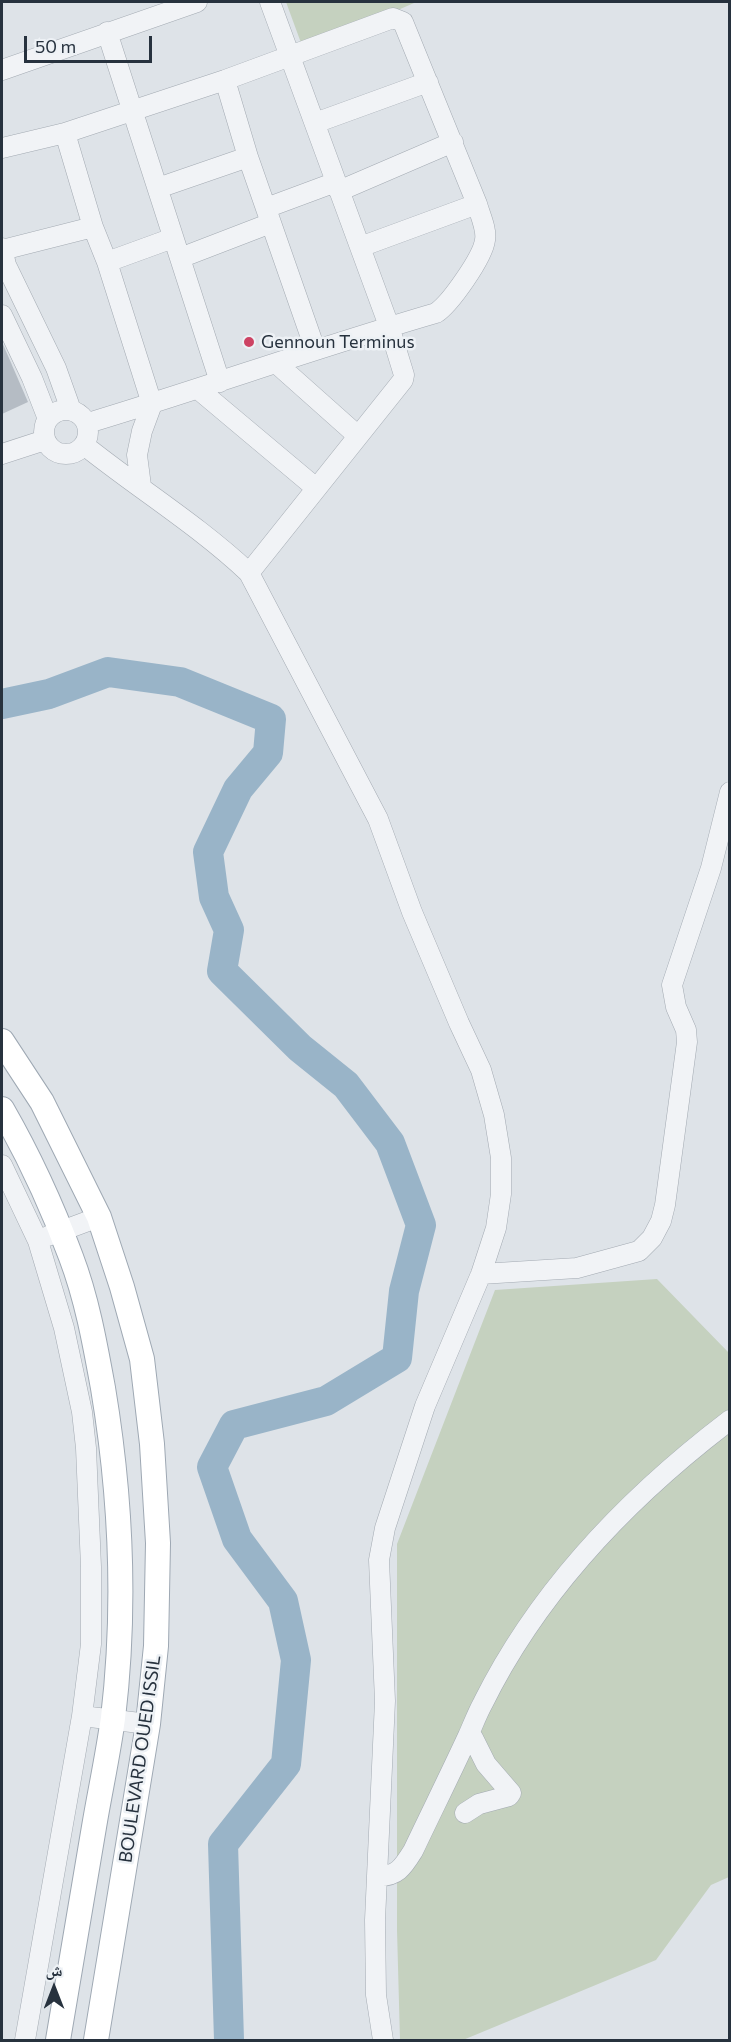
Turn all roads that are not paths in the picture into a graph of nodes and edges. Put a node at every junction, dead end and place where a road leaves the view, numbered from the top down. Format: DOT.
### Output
graph roads {
  1 [pos="198,2"];
  2 [pos="270,2"];
  3 [pos="139,11"];
  4 [pos="107,32"];
  5 [pos="291,56"];
  6 [pos="2,69"];
  7 [pos="225,80"];
  8 [pos="428,82"];
  9 [pos="134,110"];
  10 [pos="315,123"];
  11 [pos="65,133"];
  12 [pos="453,142"];
  13 [pos="2,148"];
  14 [pos="248,157"];
  15 [pos="338,187"];
  16 [pos="158,188"];
  17 [pos="477,204"];
  18 [pos="268,215"];
  19 [pos="93,227"];
  20 [pos="173,238"];
  21 [pos="360,247"];
  22 [pos="2,249"];
  23 [pos="180,258"];
  24 [pos="107,261"];
  25 [pos="2,315"];
  26 [pos="389,326"];
  27 [pos="315,349"];
  28 [pos="276,363"];
  29 [pos="220,382"];
  30 [pos="198,389"];
  31 [pos="152,404"];
  32 [pos="71,410"];
  33 [pos="48,419"];
  34 [pos="88,423"];
  35 [pos="358,436"];
  36 [pos="45,440"];
  37 [pos="84,445"];
  38 [pos="2,454"];
  39 [pos="141,486"];
  40 [pos="316,488"];
  41 [pos="249,573"];
  42 [pos="729,792"];
  43 [pos="2,1041"];
  44 [pos="2,1109"];
  45 [pos="2,1165"];
  46 [pos="99,1217"];
  47 [pos="60,1231"];
  48 [pos="38,1241"];
  49 [pos="481,1274"];
  50 [pos="729,1420"];
  51 [pos="82,1716"];
  52 [pos="112,1718"];
  53 [pos="148,1724"];
  54 [pos="469,1735"];
  55 [pos="465,1813"];
  56 [pos="377,1876"];
  57 [pos="25,2040"];
  58 [pos="58,2040"];
  59 [pos="96,2040"];
  60 [pos="383,2040"];
  1 -- 3 [label="street"];
  2 -- 5 [label="street"];
  3 -- 4 [label="street"];
  4 -- 6 [label="street"];
  4 -- 9 [label="street"];
  5 -- 7 [label="street"];
  5 -- 8 [label="street"];
  5 -- 10 [label="street"];
  7 -- 9 [label="street"];
  7 -- 14 [label="street"];
  8 -- 10 [label="street"];
  8 -- 12 [label="street"];
  9 -- 11 [label="street"];
  9 -- 16 [label="street"];
  10 -- 15 [label="street"];
  11 -- 13 [label="street"];
  11 -- 19 [label="street"];
  12 -- 15 [label="street"];
  12 -- 17 [label="street"];
  14 -- 16 [label="street"];
  14 -- 18 [label="street"];
  15 -- 18 [label="street"];
  15 -- 21 [label="street"];
  16 -- 20 [label="street"];
  17 -- 21 [label="street"];
  17 -- 26 [label="street"];
  18 -- 23 [label="street"];
  18 -- 27 [label="street"];
  19 -- 22 [label="street"];
  19 -- 24 [label="street"];
  20 -- 23 [label="street"];
  20 -- 24 [label="street"];
  21 -- 26 [label="street"];
  22 -- 32 [label="street"];
  23 -- 29 [label="street"];
  24 -- 31 [label="street"];
  25 -- 33 [label="street"];
  26 -- 27 [label="street"];
  26 -- 35 [label="street"];
  27 -- 28 [label="street"];
  28 -- 29 [label="street"];
  28 -- 35 [label="street"];
  29 -- 30 [label="street"];
  30 -- 31 [label="street"];
  30 -- 40 [label="street"];
  31 -- 34 [label="street"];
  31 -- 39 [label="street"];
  32 -- 33 [label="street"];
  32 -- 34 [label="street"];
  33 -- 36 [label="street"];
  34 -- 37 [label="street"];
  35 -- 40 [label="street"];
  36 -- 37 [label="street"];
  36 -- 38 [label="street"];
  37 -- 39 [label="street"];
  39 -- 41 [label="street"];
  40 -- 41 [label="street"];
  41 -- 49 [label="street"];
  42 -- 49 [label="street"];
  43 -- 46 [label="main road, BOULEVARD OUED ISSIL"];
  44 -- 47 [label="main road, BOULEVARD OUED ISSIL"];
  45 -- 48 [label="street"];
  46 -- 47 [label="street"];
  46 -- 53 [label="main road, BOULEVARD OUED ISSIL"];
  47 -- 48 [label="street"];
  47 -- 52 [label="main road, BOULEVARD OUED ISSIL"];
  48 -- 51 [label="street"];
  49 -- 56 [label="street"];
  50 -- 54 [label="street"];
  51 -- 52 [label="street"];
  51 -- 57 [label="street"];
  52 -- 53 [label="street"];
  52 -- 58 [label="main road, BOULEVARD OUED ISSIL"];
  53 -- 59 [label="main road, BOULEVARD OUED ISSIL"];
  54 -- 55 [label="street"];
  54 -- 56 [label="street"];
  56 -- 60 [label="street"];
}
